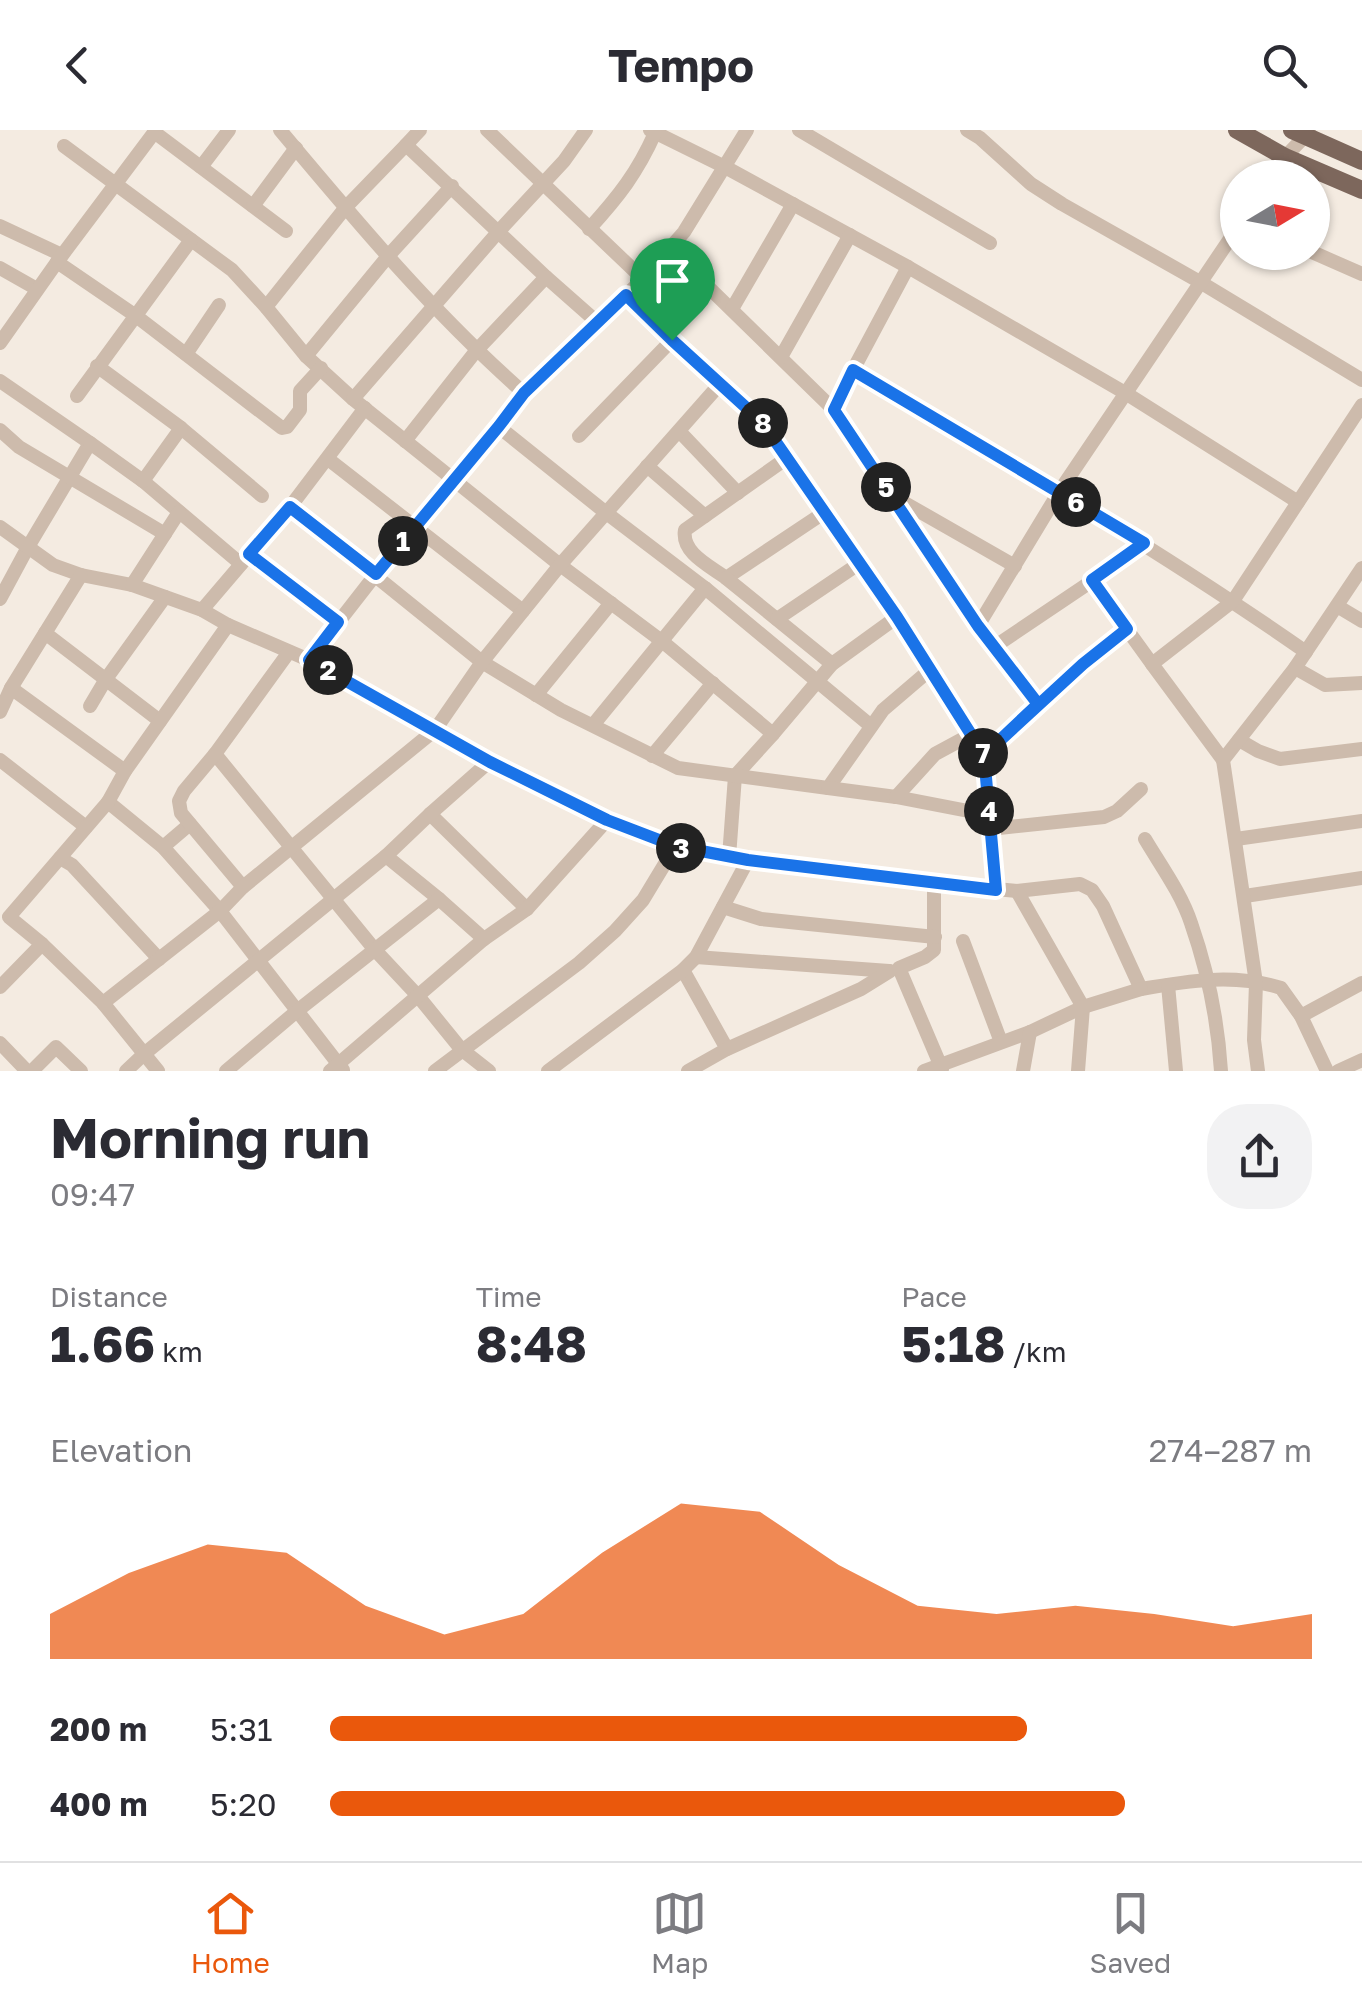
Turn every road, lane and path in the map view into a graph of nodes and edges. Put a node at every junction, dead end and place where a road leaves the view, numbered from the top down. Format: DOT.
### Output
graph roads {
  1 [pos="229,130"];
  2 [pos="280,130"];
  3 [pos="420,130"];
  4 [pos="586,130"];
  5 [pos="746,130"];
  6 [pos="799,130"];
  7 [pos="968,130"];
  8 [pos="1237,130"];
  9 [pos="155,131"];
  10 [pos="653,131"];
  11 [pos="1300,132"];
  12 [pos="496,133"];
  13 [pos="406,145"];
  14 [pos="64,146"];
  15 [pos="296,148"];
  16 [pos="1280,153"];
  17 [pos="1277,160"];
  18 [pos="1362,161"];
  19 [pos="201,167"];
  20 [pos="725,167"];
  21 [pos="542,185"];
  22 [pos="116,186"];
  23 [pos="452,186"];
  24 [pos="1362,190"];
  25 [pos="794,204"];
  26 [pos="253,206"];
  27 [pos="346,207"];
  28 [pos="0,226"];
  29 [pos="589,228"];
  30 [pos="286,230"];
  31 [pos="499,231"];
  32 [pos="850,235"];
  33 [pos="192,240"];
  34 [pos="990,243"];
  35 [pos="1220,253"];
  36 [pos="389,255"];
  37 [pos="59,258"];
  38 [pos="1330,260"];
  39 [pos="908,266"];
  40 [pos="0,268"];
  41 [pos="1362,274"];
  42 [pos="546,277"];
  43 [pos="699,278"];
  44 [pos="644,280"];
  45 [pos="1200,282"];
  46 [pos="37,289"];
  47 [pos="626,295"];
  48 [pos="219,306"];
  49 [pos="266,307"];
  50 [pos="433,307"];
  51 [pos="732,309"];
  52 [pos="136,316"];
  53 [pos="597,322"];
  54 [pos="672,340"];
  55 [pos="0,342"];
  56 [pos="476,351"];
  57 [pos="186,354"];
  58 [pos="306,356"];
  59 [pos="781,357"];
  60 [pos="98,366"];
  61 [pos="320,368"];
  62 [pos="853,370"];
  63 [pos="1362,380"];
  64 [pos="0,381"];
  65 [pos="720,384"];
  66 [pos="524,393"];
  67 [pos="1126,394"];
  68 [pos="77,396"];
  69 [pos="359,403"];
  70 [pos="1362,405"];
  71 [pos="834,410"];
  72 [pos="499,426"];
  73 [pos="181,428"];
  74 [pos="0,430"];
  75 [pos="680,432"];
  76 [pos="579,436"];
  77 [pos="405,440"];
  78 [pos="90,442"];
  79 [pos="787,458"];
  80 [pos="328,459"];
  81 [pos="647,466"];
  82 [pos="70,477"];
  83 [pos="455,479"];
  84 [pos="143,480"];
  85 [pos="1060,492"];
  86 [pos="738,493"];
  87 [pos="891,495"];
  88 [pos="262,496"];
  89 [pos="1298,502"];
  90 [pos="290,507"];
  91 [pos="180,512"];
  92 [pos="605,512"];
  93 [pos="826,512"];
  94 [pos="705,516"];
  95 [pos="0,527"];
  96 [pos="414,528"];
  97 [pos="164,534"];
  98 [pos="1144,543"];
  99 [pos="28,547"];
  100 [pos="245,559"];
  101 [pos="860,563"];
  102 [pos="560,566"];
  103 [pos="1014,566"];
  104 [pos="1362,568"];
  105 [pos="376,574"];
  106 [pos="81,575"];
  107 [pos="726,578"];
  108 [pos="1092,580"];
  109 [pos="132,585"];
  110 [pos="705,588"];
  111 [pos="165,597"];
  112 [pos="0,598"];
  113 [pos="1232,601"];
  114 [pos="610,603"];
  115 [pos="1338,606"];
  116 [pos="202,610"];
  117 [pos="523,612"];
  118 [pos="897,617"];
  119 [pos="777,619"];
  120 [pos="1362,621"];
  121 [pos="338,622"];
  122 [pos="228,625"];
  123 [pos="978,626"];
  124 [pos="1127,629"];
  125 [pos="45,632"];
  126 [pos="663,642"];
  127 [pos="994,647"];
  128 [pos="289,652"];
  129 [pos="1306,652"];
  130 [pos="309,660"];
  131 [pos="482,662"];
  132 [pos="832,664"];
  133 [pos="1152,664"];
  134 [pos="1295,668"];
  135 [pos="931,669"];
  136 [pos="106,679"];
  137 [pos="818,681"];
  138 [pos="714,682"];
  139 [pos="1362,683"];
  140 [pos="11,688"];
  141 [pos="536,695"];
  142 [pos="1038,704"];
  143 [pos="90,706"];
  144 [pos="0,712"];
  145 [pos="160,721"];
  146 [pos="592,724"];
  147 [pos="871,726"];
  148 [pos="436,730"];
  149 [pos="772,734"];
  150 [pos="972,734"];
  151 [pos="1238,740"];
  152 [pos="1362,749"];
  153 [pos="215,754"];
  154 [pos="984,755"];
  155 [pos="652,756"];
  156 [pos="0,760"];
  157 [pos="1224,760"];
  158 [pos="490,762"];
  159 [pos="125,771"];
  160 [pos="735,776"];
  161 [pos="828,788"];
  162 [pos="1141,789"];
  163 [pos="896,797"];
  164 [pos="108,802"];
  165 [pos="430,814"];
  166 [pos="607,820"];
  167 [pos="1362,820"];
  168 [pos="989,822"];
  169 [pos="190,824"];
  170 [pos="86,827"];
  171 [pos="1145,839"];
  172 [pos="1236,839"];
  173 [pos="292,846"];
  174 [pos="675,846"];
  175 [pos="162,847"];
  176 [pos="386,856"];
  177 [pos="729,856"];
  178 [pos="60,858"];
  179 [pos="748,860"];
  180 [pos="1362,878"];
  181 [pos="934,880"];
  182 [pos="243,887"];
  183 [pos="996,890"];
  184 [pos="1017,891"];
  185 [pos="1245,896"];
  186 [pos="439,899"];
  187 [pos="334,900"];
  188 [pos="723,908"];
  189 [pos="527,909"];
  190 [pos="220,911"];
  191 [pos="5,914"];
  192 [pos="935,937"];
  193 [pos="484,939"];
  194 [pos="963,941"];
  195 [pos="42,944"];
  196 [pos="374,950"];
  197 [pos="696,956"];
  198 [pos="159,959"];
  199 [pos="259,962"];
  200 [pos="895,969"];
  201 [pos="683,970"];
  202 [pos="1206,979"];
  203 [pos="1256,983"];
  204 [pos="1362,983"];
  205 [pos="1168,985"];
  206 [pos="0,987"];
  207 [pos="1141,990"];
  208 [pos="418,996"];
  209 [pos="103,1003"];
  210 [pos="1083,1007"];
  211 [pos="297,1011"];
  212 [pos="1301,1016"];
  213 [pos="1030,1032"];
  214 [pos="1001,1042"];
  215 [pos="0,1043"];
  216 [pos="462,1049"];
  217 [pos="727,1049"];
  218 [pos="144,1054"];
  219 [pos="1362,1060"];
  220 [pos="942,1068"];
  221 [pos="337,1069"];
  222 [pos="29,1071"];
  223 [pos="81,1071"];
  224 [pos="126,1071"];
  225 [pos="158,1071"];
  226 [pos="226,1071"];
  227 [pos="435,1071"];
  228 [pos="490,1071"];
  229 [pos="548,1071"];
  230 [pos="688,1071"];
  231 [pos="924,1071"];
  232 [pos="1023,1071"];
  233 [pos="1078,1071"];
  234 [pos="1176,1071"];
  235 [pos="1222,1071"];
  236 [pos="1258,1071"];
  237 [pos="1327,1071"];
  238 [pos="1338,1071"];
  1 -- 19 [label="street"];
  2 -- 15 [label="street"];
  3 -- 13 [label="street"];
  4 -- 21 [label="street"];
  5 -- 20 [label="street"];
  6 -- 34 [label="street"];
  7 -- 45 [label="street"];
  8 -- 16 [label="main road"];
  9 -- 19 [label="street"];
  9 -- 22 [label="street"];
  10 -- 20 [label="street"];
  10 -- 29 [label="street"];
  11 -- 16 [label="street"];
  11 -- 18 [label="main road"];
  12 -- 21 [label="street"];
  13 -- 23 [label="street"];
  13 -- 27 [label="street"];
  14 -- 22 [label="street"];
  15 -- 26 [label="street"];
  15 -- 27 [label="street"];
  16 -- 17 [label="street"];
  16 -- 24 [label="main road"];
  19 -- 26 [label="street"];
  20 -- 25 [label="street"];
  20 -- 44 [label="street"];
  21 -- 29 [label="street"];
  21 -- 31 [label="street"];
  22 -- 33 [label="street"];
  22 -- 37 [label="street"];
  23 -- 31 [label="street"];
  23 -- 36 [label="street"];
  25 -- 32 [label="street"];
  25 -- 51 [label="street"];
  26 -- 30 [label="street"];
  27 -- 36 [label="street"];
  27 -- 49 [label="street"];
  28 -- 37 [label="street"];
  29 -- 44 [label="street"];
  31 -- 42 [label="street"];
  31 -- 50 [label="street"];
  32 -- 39 [label="street"];
  32 -- 59 [label="street"];
  33 -- 49 [label="street"];
  33 -- 52 [label="street"];
  35 -- 45 [label="street"];
  36 -- 50 [label="street"];
  36 -- 58 [label="street"];
  37 -- 46 [label="street"];
  37 -- 52 [label="street"];
  38 -- 41 [label="street"];
  39 -- 62 [label="street"];
  39 -- 67 [label="street"];
  40 -- 46 [label="street"];
  42 -- 53 [label="street"];
  42 -- 56 [label="street"];
  43 -- 51 [label="street"];
  44 -- 47 [label="street"];
  45 -- 63 [label="street"];
  45 -- 67 [label="street"];
  46 -- 55 [label="street"];
  47 -- 53 [label="street"];
  47 -- 54 [label="street"];
  48 -- 57 [label="street"];
  49 -- 58 [label="street"];
  50 -- 56 [label="street"];
  50 -- 69 [label="street"];
  51 -- 59 [label="street"];
  52 -- 57 [label="street"];
  52 -- 60 [label="street"];
  53 -- 66 [label="street"];
  54 -- 65 [label="street"];
  54 -- 76 [label="street"];
  56 -- 66 [label="street"];
  56 -- 77 [label="street"];
  57 -- 61 [label="street"];
  58 -- 61 [label="street"];
  59 -- 71 [label="street"];
  60 -- 68 [label="street"];
  60 -- 73 [label="street"];
  61 -- 69 [label="street"];
  62 -- 71 [label="street"];
  62 -- 85 [label="street"];
  64 -- 78 [label="street"];
  65 -- 75 [label="street"];
  65 -- 79 [label="street"];
  66 -- 72 [label="street"];
  67 -- 85 [label="street"];
  67 -- 89 [label="street"];
  69 -- 77 [label="street"];
  69 -- 80 [label="street"];
  70 -- 89 [label="street"];
  71 -- 87 [label="street"];
  72 -- 83 [label="street"];
  72 -- 92 [label="street"];
  73 -- 84 [label="street"];
  73 -- 88 [label="street"];
  74 -- 82 [label="street"];
  75 -- 81 [label="street"];
  75 -- 86 [label="street"];
  77 -- 83 [label="street"];
  78 -- 82 [label="street"];
  78 -- 84 [label="street"];
  79 -- 86 [label="street"];
  79 -- 93 [label="street"];
  80 -- 90 [label="street"];
  80 -- 96 [label="street"];
  81 -- 92 [label="street"];
  81 -- 94 [label="street"];
  82 -- 97 [label="street"];
  82 -- 99 [label="street"];
  83 -- 96 [label="street"];
  83 -- 102 [label="street"];
  84 -- 91 [label="street"];
  85 -- 98 [label="street"];
  85 -- 103 [label="street"];
  86 -- 94 [label="street"];
  87 -- 103 [label="street"];
  87 -- 123 [label="street"];
  89 -- 113 [label="street"];
  90 -- 100 [label="street"];
  90 -- 105 [label="street"];
  91 -- 97 [label="street"];
  91 -- 100 [label="street"];
  92 -- 102 [label="street"];
  92 -- 110 [label="street"];
  93 -- 101 [label="street"];
  93 -- 107 [label="street"];
  94 -- 107 [label="street"];
  95 -- 99 [label="street"];
  96 -- 105 [label="street"];
  96 -- 117 [label="street"];
  97 -- 109 [label="street"];
  98 -- 108 [label="street"];
  98 -- 113 [label="street"];
  99 -- 106 [label="street"];
  99 -- 112 [label="street"];
  100 -- 116 [label="street"];
  100 -- 121 [label="street"];
  101 -- 118 [label="street"];
  101 -- 119 [label="street"];
  102 -- 114 [label="street"];
  102 -- 117 [label="street"];
  103 -- 123 [label="street"];
  104 -- 115 [label="street"];
  105 -- 121 [label="street"];
  105 -- 131 [label="street"];
  106 -- 109 [label="street"];
  106 -- 125 [label="street"];
  107 -- 119 [label="street"];
  108 -- 124 [label="street"];
  108 -- 127 [label="street"];
  109 -- 111 [label="street"];
  110 -- 126 [label="street"];
  110 -- 137 [label="street"];
  111 -- 116 [label="street"];
  111 -- 136 [label="street"];
  113 -- 129 [label="street"];
  113 -- 133 [label="street"];
  114 -- 126 [label="street"];
  114 -- 141 [label="street"];
  115 -- 120 [label="street"];
  115 -- 129 [label="street"];
  116 -- 122 [label="street"];
  117 -- 131 [label="street"];
  118 -- 132 [label="street"];
  118 -- 135 [label="street"];
  119 -- 132 [label="street"];
  121 -- 130 [label="street"];
  122 -- 128 [label="street"];
  122 -- 145 [label="street"];
  123 -- 127 [label="street"];
  124 -- 133 [label="street"];
  124 -- 142 [label="street"];
  125 -- 136 [label="street"];
  125 -- 140 [label="street"];
  126 -- 138 [label="street"];
  126 -- 146 [label="street"];
  127 -- 142 [label="street"];
  128 -- 130 [label="street"];
  128 -- 153 [label="street"];
  129 -- 134 [label="street"];
  130 -- 148 [label="street"];
  131 -- 141 [label="street"];
  131 -- 148 [label="street"];
  132 -- 137 [label="street"];
  133 -- 157 [label="street"];
  134 -- 139 [label="street"];
  134 -- 151 [label="street"];
  135 -- 147 [label="street"];
  135 -- 150 [label="street"];
  136 -- 143 [label="street"];
  136 -- 145 [label="street"];
  137 -- 147 [label="street"];
  137 -- 149 [label="street"];
  138 -- 149 [label="street"];
  138 -- 155 [label="street"];
  140 -- 144 [label="street"];
  140 -- 159 [label="street"];
  141 -- 146 [label="street"];
  142 -- 154 [label="street"];
  145 -- 159 [label="street"];
  146 -- 155 [label="street"];
  147 -- 161 [label="street"];
  148 -- 158 [label="street"];
  148 -- 173 [label="street"];
  149 -- 160 [label="street"];
  150 -- 154 [label="street"];
  150 -- 163 [label="street"];
  151 -- 152 [label="street"];
  151 -- 157 [label="street"];
  153 -- 169 [label="street"];
  153 -- 173 [label="street"];
  154 -- 168 [label="street"];
  155 -- 160 [label="street"];
  156 -- 170 [label="street"];
  157 -- 172 [label="street"];
  158 -- 165 [label="street"];
  158 -- 166 [label="street"];
  159 -- 164 [label="street"];
  160 -- 161 [label="street"];
  160 -- 177 [label="street"];
  161 -- 163 [label="street"];
  162 -- 168 [label="street"];
  163 -- 168 [label="street"];
  164 -- 170 [label="street"];
  164 -- 175 [label="street"];
  165 -- 176 [label="street"];
  165 -- 189 [label="street"];
  166 -- 174 [label="street"];
  166 -- 189 [label="street"];
  167 -- 172 [label="street"];
  168 -- 183 [label="street"];
  169 -- 175 [label="street"];
  169 -- 182 [label="street"];
  170 -- 178 [label="street"];
  171 -- 202 [label="street"];
  172 -- 185 [label="street"];
  173 -- 182 [label="street"];
  173 -- 187 [label="street"];
  174 -- 177 [label="street"];
  174 -- 216 [label="street"];
  175 -- 190 [label="street"];
  176 -- 186 [label="street"];
  176 -- 187 [label="street"];
  177 -- 179 [label="street"];
  178 -- 191 [label="street"];
  178 -- 198 [label="street"];
  179 -- 181 [label="street"];
  179 -- 188 [label="street"];
  180 -- 185 [label="street"];
  181 -- 183 [label="street"];
  181 -- 192 [label="street"];
  182 -- 190 [label="street"];
  183 -- 184 [label="street"];
  184 -- 207 [label="street"];
  184 -- 210 [label="street"];
  185 -- 203 [label="street"];
  186 -- 193 [label="street"];
  186 -- 196 [label="street"];
  187 -- 196 [label="street"];
  187 -- 199 [label="street"];
  188 -- 192 [label="street"];
  188 -- 197 [label="street"];
  189 -- 193 [label="street"];
  190 -- 198 [label="street"];
  190 -- 199 [label="street"];
  191 -- 195 [label="street"];
  192 -- 200 [label="street"];
  193 -- 208 [label="street"];
  194 -- 214 [label="street"];
  195 -- 206 [label="street"];
  195 -- 209 [label="street"];
  196 -- 208 [label="street"];
  196 -- 211 [label="street"];
  197 -- 200 [label="street"];
  197 -- 201 [label="street"];
  198 -- 209 [label="street"];
  199 -- 211 [label="street"];
  199 -- 218 [label="street"];
  200 -- 217 [label="street"];
  200 -- 220 [label="street"];
  201 -- 217 [label="street"];
  201 -- 229 [label="street"];
  202 -- 203 [label="street"];
  202 -- 205 [label="street"];
  202 -- 235 [label="street"];
  203 -- 212 [label="street"];
  203 -- 236 [label="street"];
  204 -- 212 [label="street"];
  205 -- 207 [label="street"];
  205 -- 234 [label="street"];
  207 -- 210 [label="street"];
  208 -- 216 [label="street"];
  208 -- 221 [label="street"];
  209 -- 218 [label="street"];
  210 -- 213 [label="street"];
  210 -- 233 [label="street"];
  211 -- 221 [label="street"];
  211 -- 226 [label="street"];
  212 -- 237 [label="street"];
  213 -- 214 [label="street"];
  213 -- 232 [label="street"];
  214 -- 220 [label="street"];
  215 -- 222 [label="street"];
  216 -- 227 [label="street"];
  216 -- 228 [label="street"];
  217 -- 230 [label="street"];
  218 -- 224 [label="street"];
  218 -- 225 [label="street"];
  219 -- 238 [label="street"];
  220 -- 231 [label="street"];
  222 -- 223 [label="street"];
}
